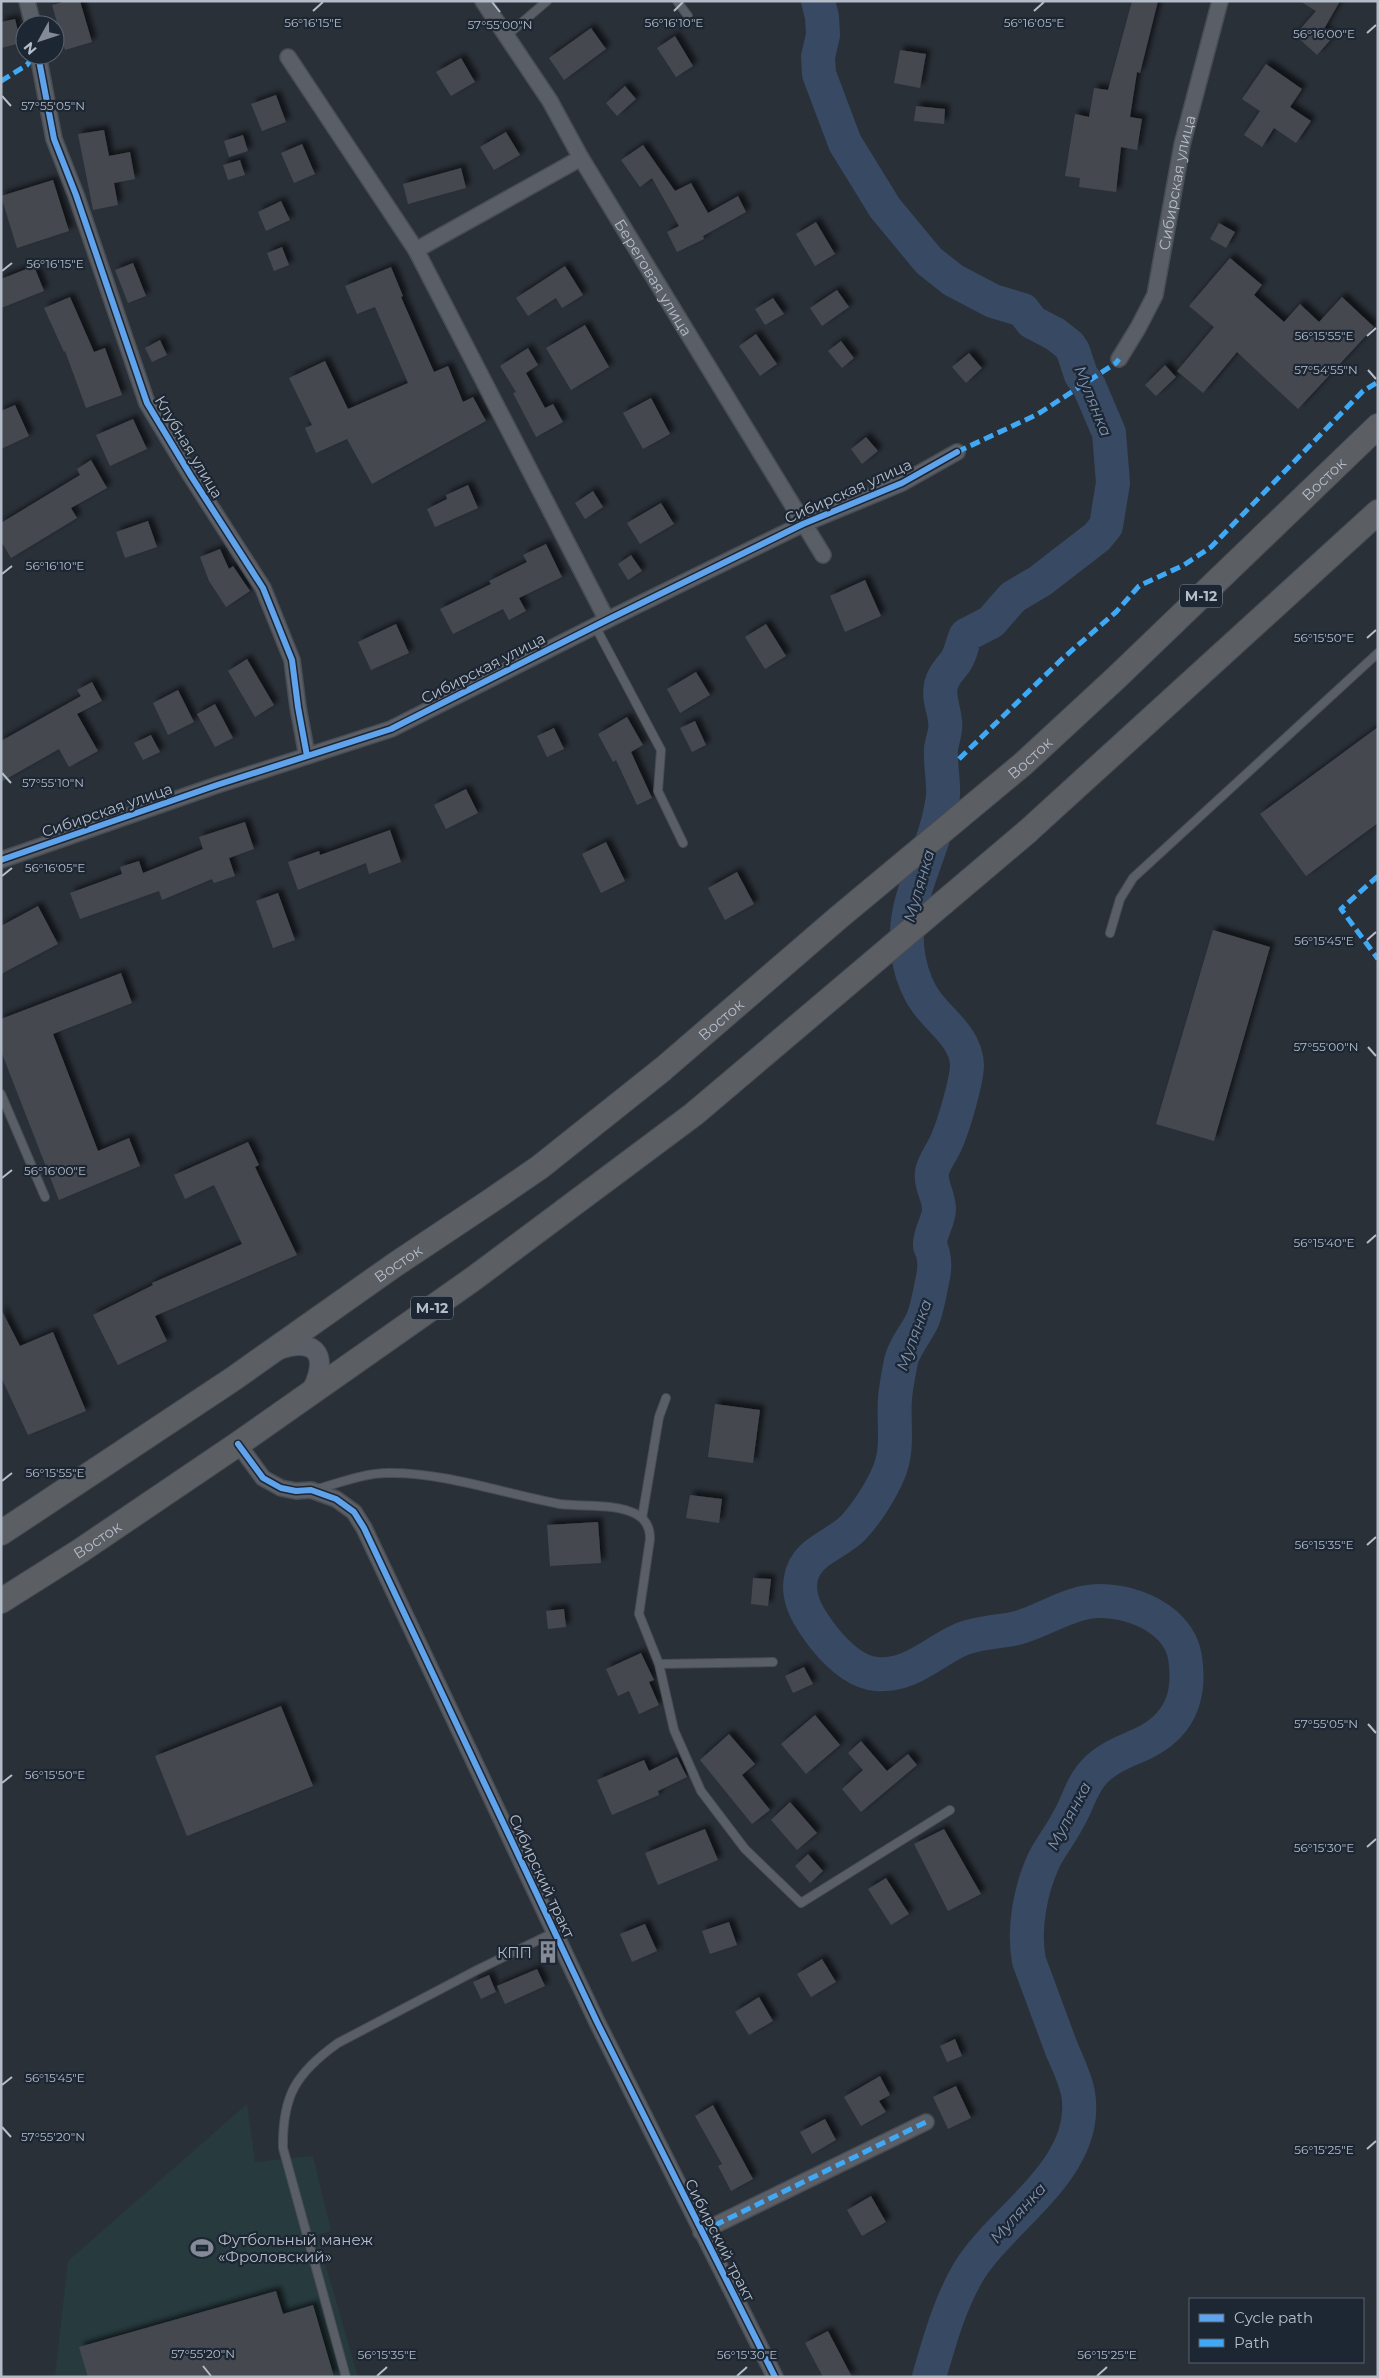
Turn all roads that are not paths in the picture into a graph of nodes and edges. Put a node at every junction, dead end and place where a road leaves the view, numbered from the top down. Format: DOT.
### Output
graph roads {
  1 [pos="27,1"];
  2 [pos="483,1"];
  3 [pos="547,1"];
  4 [pos="677,1"];
  5 [pos="1220,1"];
  6 [pos="30,15"];
  7 [pos="688,16"];
  8 [pos="505,37"];
  9 [pos="288,57"];
  10 [pos="40,65"];
  11 [pos="581,158"];
  12 [pos="416,250"];
  13 [pos="1119,358"];
  14 [pos="1378,426"];
  15 [pos="957,452"];
  16 [pos="1378,512"];
  17 [pos="803,524"];
  18 [pos="823,555"];
  19 [pos="601,623"];
  20 [pos="1378,653"];
  21 [pos="308,756"];
  22 [pos="683,843"];
  23 [pos="1,860"];
  24 [pos="1110,933"];
  25 [pos="1,1094"];
  26 [pos="45,1197"];
  27 [pos="271,1352"];
  28 [pos="310,1393"];
  29 [pos="666,1398"];
  30 [pos="238,1444"];
  31 [pos="311,1490"];
  32 [pos="642,1518"];
  33 [pos="1,1533"];
  34 [pos="1,1601"];
  35 [pos="773,1662"];
  36 [pos="659,1664"];
  37 [pos="950,1810"];
  38 [pos="555,1932"];
  39 [pos="926,2122"];
  40 [pos="701,2232"];
  41 [pos="346,2377"];
  42 [pos="775,2377"];
  1 -- 6 [label="street"];
  2 -- 8 [label="street, Береговая улица"];
  3 -- 8 [label="lane"];
  4 -- 7 [label="lane"];
  5 -- 13 [label="street, Сибирская улица"];
  8 -- 11 [label="street, Береговая улица"];
  9 -- 12 [label="street"];
  10 -- 21 [label="street, Клубная улица"];
  11 -- 12 [label="street"];
  11 -- 17 [label="street, Береговая улица"];
  12 -- 19 [label="street"];
  14 -- 27 [label="highway, Восток / М-12"];
  15 -- 17 [label="street, Сибирская улица"];
  16 -- 28 [label="highway, Восток / М-12"];
  17 -- 18 [label="street, Береговая улица"];
  17 -- 19 [label="street, Сибирская улица"];
  19 -- 21 [label="street, Сибирская улица"];
  19 -- 22 [label="lane"];
  20 -- 24 [label="lane"];
  21 -- 23 [label="street, Сибирская улица"];
  25 -- 26 [label="lane"];
  27 -- 28 [label="street"];
  27 -- 33 [label="highway, Восток / М-12"];
  28 -- 30 [label="highway, Восток / М-12"];
  29 -- 32 [label="lane"];
  30 -- 31 [label="street, Сибирский тракт"];
  30 -- 34 [label="highway, Восток / М-12"];
  31 -- 32 [label="lane"];
  31 -- 38 [label="street, Сибирский тракт"];
  32 -- 36 [label="lane"];
  35 -- 36 [label="lane"];
  36 -- 37 [label="lane"];
  38 -- 40 [label="street, Сибирский тракт"];
  38 -- 41 [label="lane"];
  39 -- 40 [label="street"];
  40 -- 42 [label="street, Сибирский тракт"];
}
